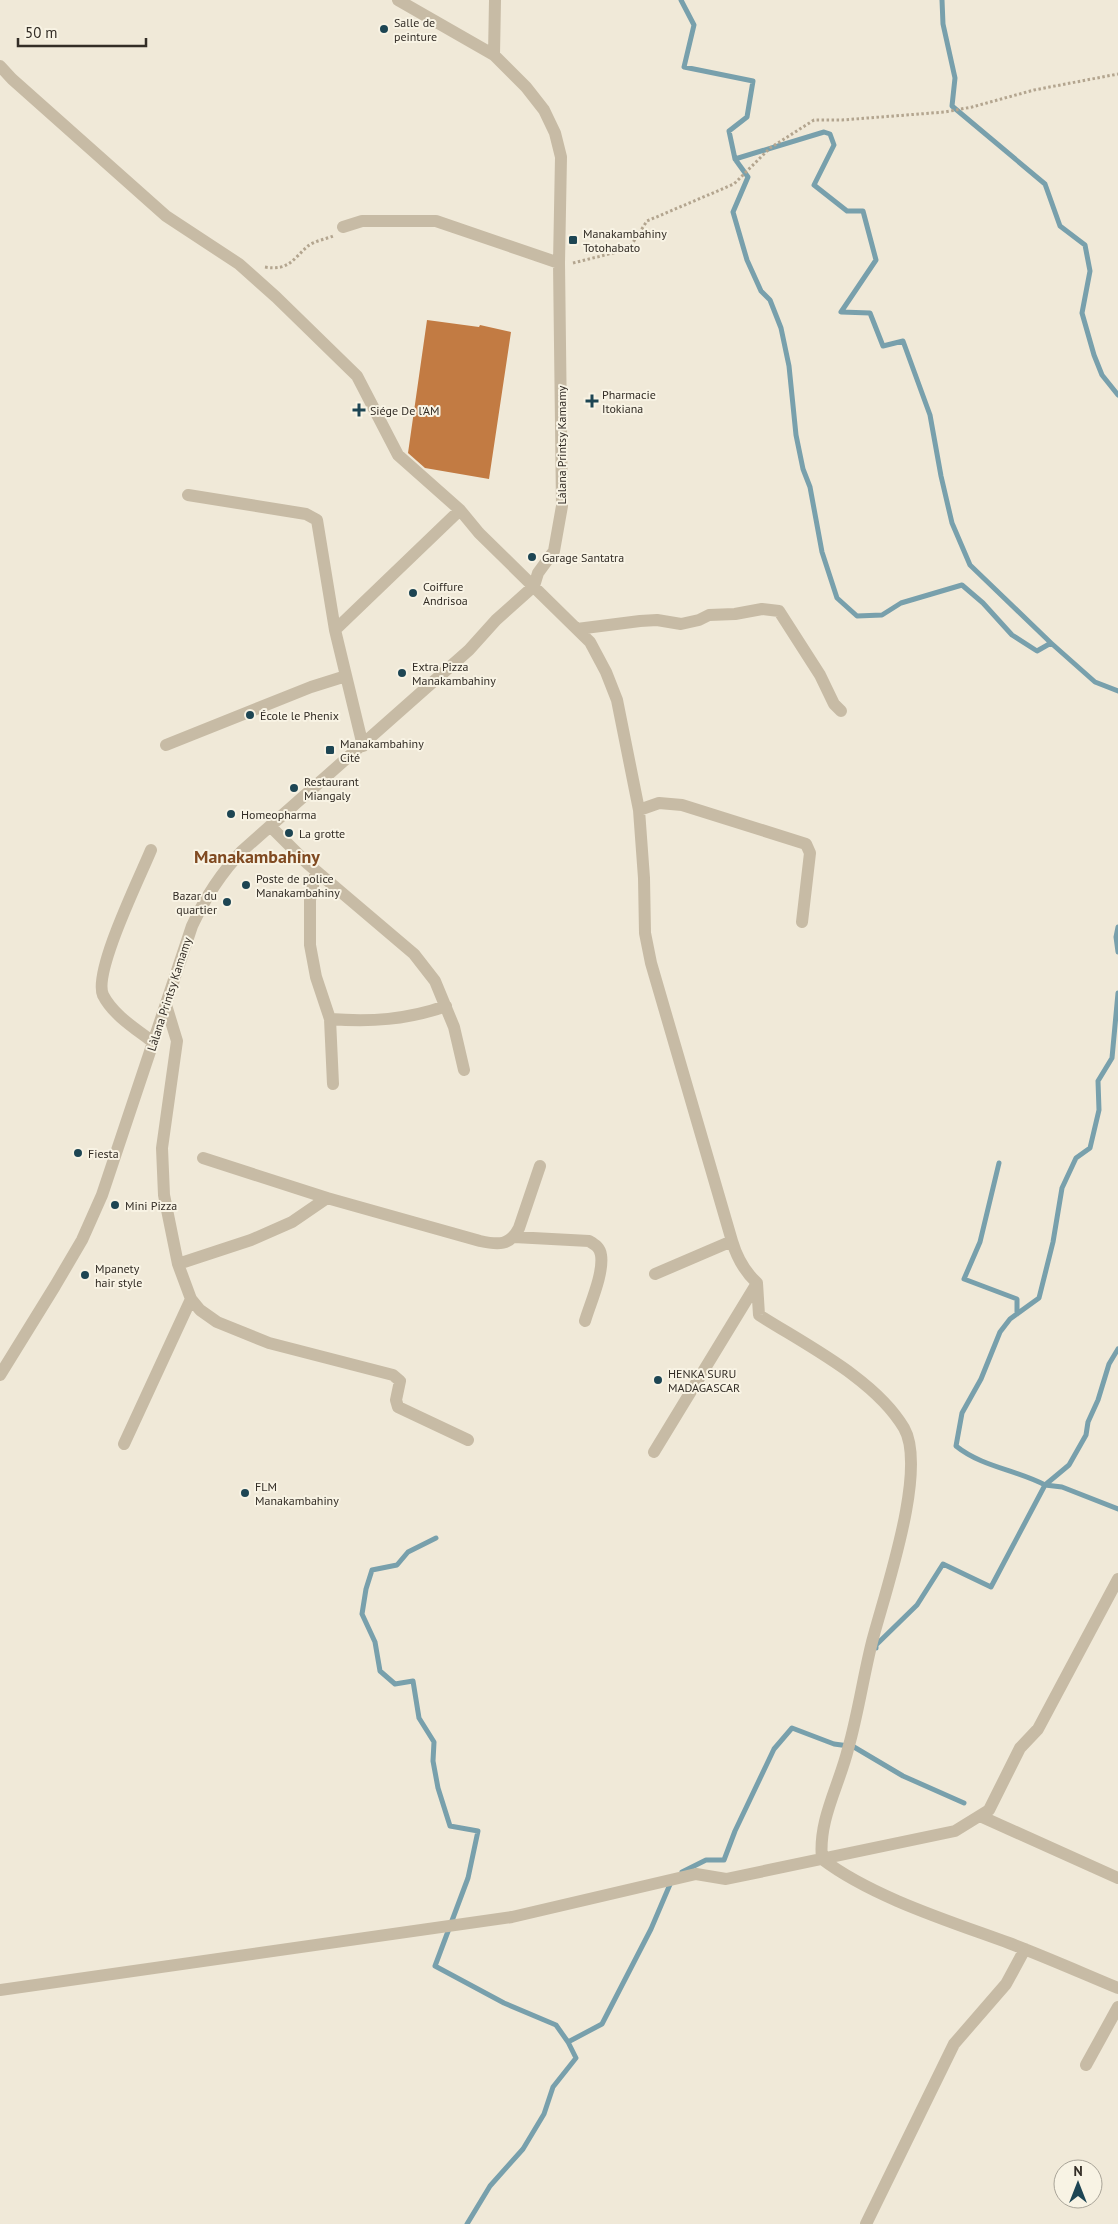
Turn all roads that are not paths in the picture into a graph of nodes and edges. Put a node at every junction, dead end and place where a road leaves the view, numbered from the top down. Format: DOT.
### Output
graph roads {
  1 [pos="398,0"];
  2 [pos="495,0"];
  3 [pos="494,55"];
  4 [pos="0,66"];
  5 [pos="343,227"];
  6 [pos="559,265"];
  7 [pos="188,495"];
  8 [pos="460,510"];
  9 [pos="534,586"];
  10 [pos="577,629"];
  11 [pos="336,630"];
  12 [pos="346,676"];
  13 [pos="841,711"];
  14 [pos="166,745"];
  15 [pos="363,746"];
  16 [pos="639,810"];
  17 [pos="270,826"];
  18 [pos="151,850"];
  19 [pos="316,871"];
  20 [pos="802,922"];
  21 [pos="166,1005"];
  22 [pos="446,1006"];
  23 [pos="330,1019"];
  24 [pos="153,1042"];
  25 [pos="464,1070"];
  26 [pos="333,1084"];
  27 [pos="203,1158"];
  28 [pos="540,1166"];
  29 [pos="327,1198"];
  30 [pos="514,1237"];
  31 [pos="732,1241"];
  32 [pos="178,1264"];
  33 [pos="656,1274"];
  34 [pos="756,1283"];
  35 [pos="191,1299"];
  36 [pos="585,1321"];
  37 [pos="0,1375"];
  38 [pos="468,1440"];
  39 [pos="124,1444"];
  40 [pos="654,1452"];
  41 [pos="1118,1579"];
  42 [pos="980,1816"];
  43 [pos="822,1859"];
  44 [pos="1118,1878"];
  45 [pos="1025,1949"];
  46 [pos="1118,1988"];
  47 [pos="0,1990"];
  48 [pos="1118,2007"];
  49 [pos="1086,2065"];
  50 [pos="866,2224"];
  1 -- 3 [label="street, Làlana Printsy Kamamy"];
  2 -- 3 [label="street"];
  3 -- 6 [label="street, Làlana Printsy Kamamy"];
  4 -- 8 [label="street"];
  5 -- 6 [label="street"];
  6 -- 9 [label="street, Làlana Printsy Kamamy"];
  7 -- 11 [label="street"];
  8 -- 9 [label="street"];
  8 -- 11 [label="street"];
  9 -- 10 [label="street"];
  9 -- 15 [label="street, Làlana Printsy Kamamy"];
  10 -- 13 [label="street"];
  10 -- 16 [label="street"];
  11 -- 12 [label="street"];
  12 -- 14 [label="street"];
  12 -- 15 [label="street"];
  15 -- 17 [label="street, Làlana Printsy Kamamy"];
  16 -- 20 [label="street"];
  16 -- 31 [label="street"];
  17 -- 19 [label="street"];
  17 -- 21 [label="street, Làlana Printsy Kamamy"];
  18 -- 24 [label="street"];
  19 -- 22 [label="street"];
  19 -- 23 [label="street"];
  21 -- 24 [label="street, Làlana Printsy Kamamy"];
  21 -- 32 [label="street"];
  22 -- 23 [label="street"];
  22 -- 25 [label="street"];
  23 -- 26 [label="street"];
  24 -- 37 [label="street, Làlana Printsy Kamamy"];
  27 -- 29 [label="street"];
  28 -- 30 [label="street"];
  29 -- 30 [label="street"];
  29 -- 32 [label="street"];
  30 -- 36 [label="street"];
  31 -- 33 [label="street"];
  31 -- 34 [label="street"];
  32 -- 35 [label="street"];
  34 -- 40 [label="street"];
  34 -- 43 [label="street"];
  35 -- 38 [label="street"];
  35 -- 39 [label="street"];
  41 -- 42 [label="street"];
  42 -- 43 [label="street"];
  42 -- 44 [label="street"];
  43 -- 45 [label="street"];
  43 -- 47 [label="street"];
  45 -- 46 [label="street"];
  45 -- 50 [label="street"];
  48 -- 49 [label="street"];
}
